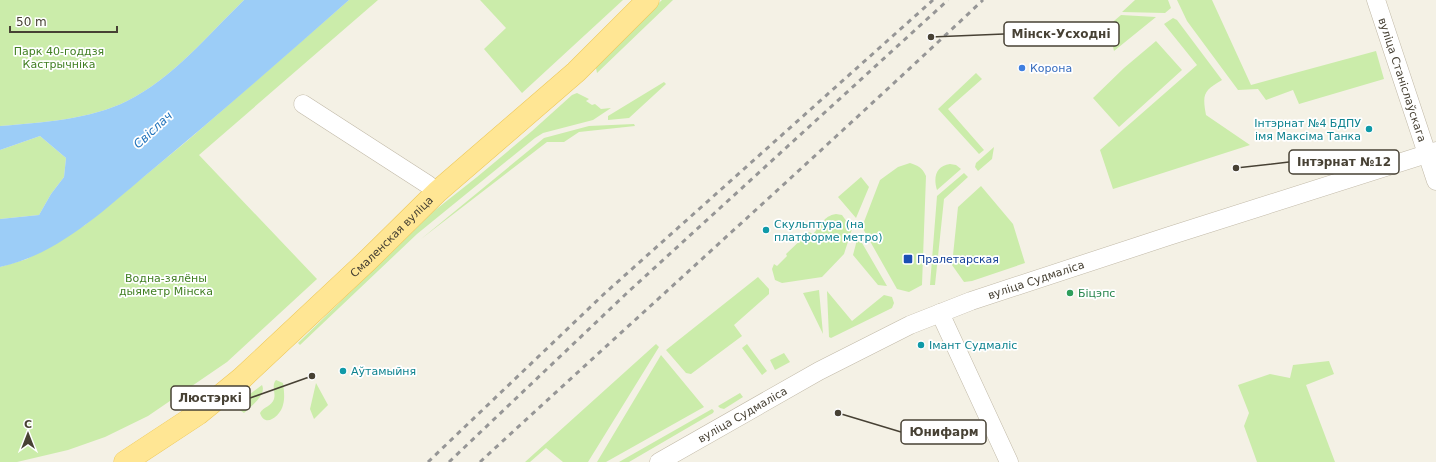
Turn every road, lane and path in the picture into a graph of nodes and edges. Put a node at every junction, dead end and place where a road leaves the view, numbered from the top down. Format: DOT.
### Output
graph roads {
  1 [pos="648,0"];
  2 [pos="1376,0"];
  3 [pos="303,104"];
  4 [pos="1432,152"];
  5 [pos="1436,181"];
  6 [pos="437,192"];
  7 [pos="940,313"];
  8 [pos="125,462"];
  9 [pos="659,462"];
  10 [pos="1009,462"];
  1 -- 6 [label="main road, Смаленская вуліца"];
  2 -- 4 [label="street, вуліца Станіслаўскага"];
  3 -- 6 [label="street"];
  4 -- 5 [label="street, вуліца Станіслаўскага"];
  4 -- 7 [label="street, вуліца Судмаліса"];
  6 -- 8 [label="main road, Смаленская вуліца"];
  7 -- 9 [label="street, вуліца Судмаліса"];
  7 -- 10 [label="street"];
}
